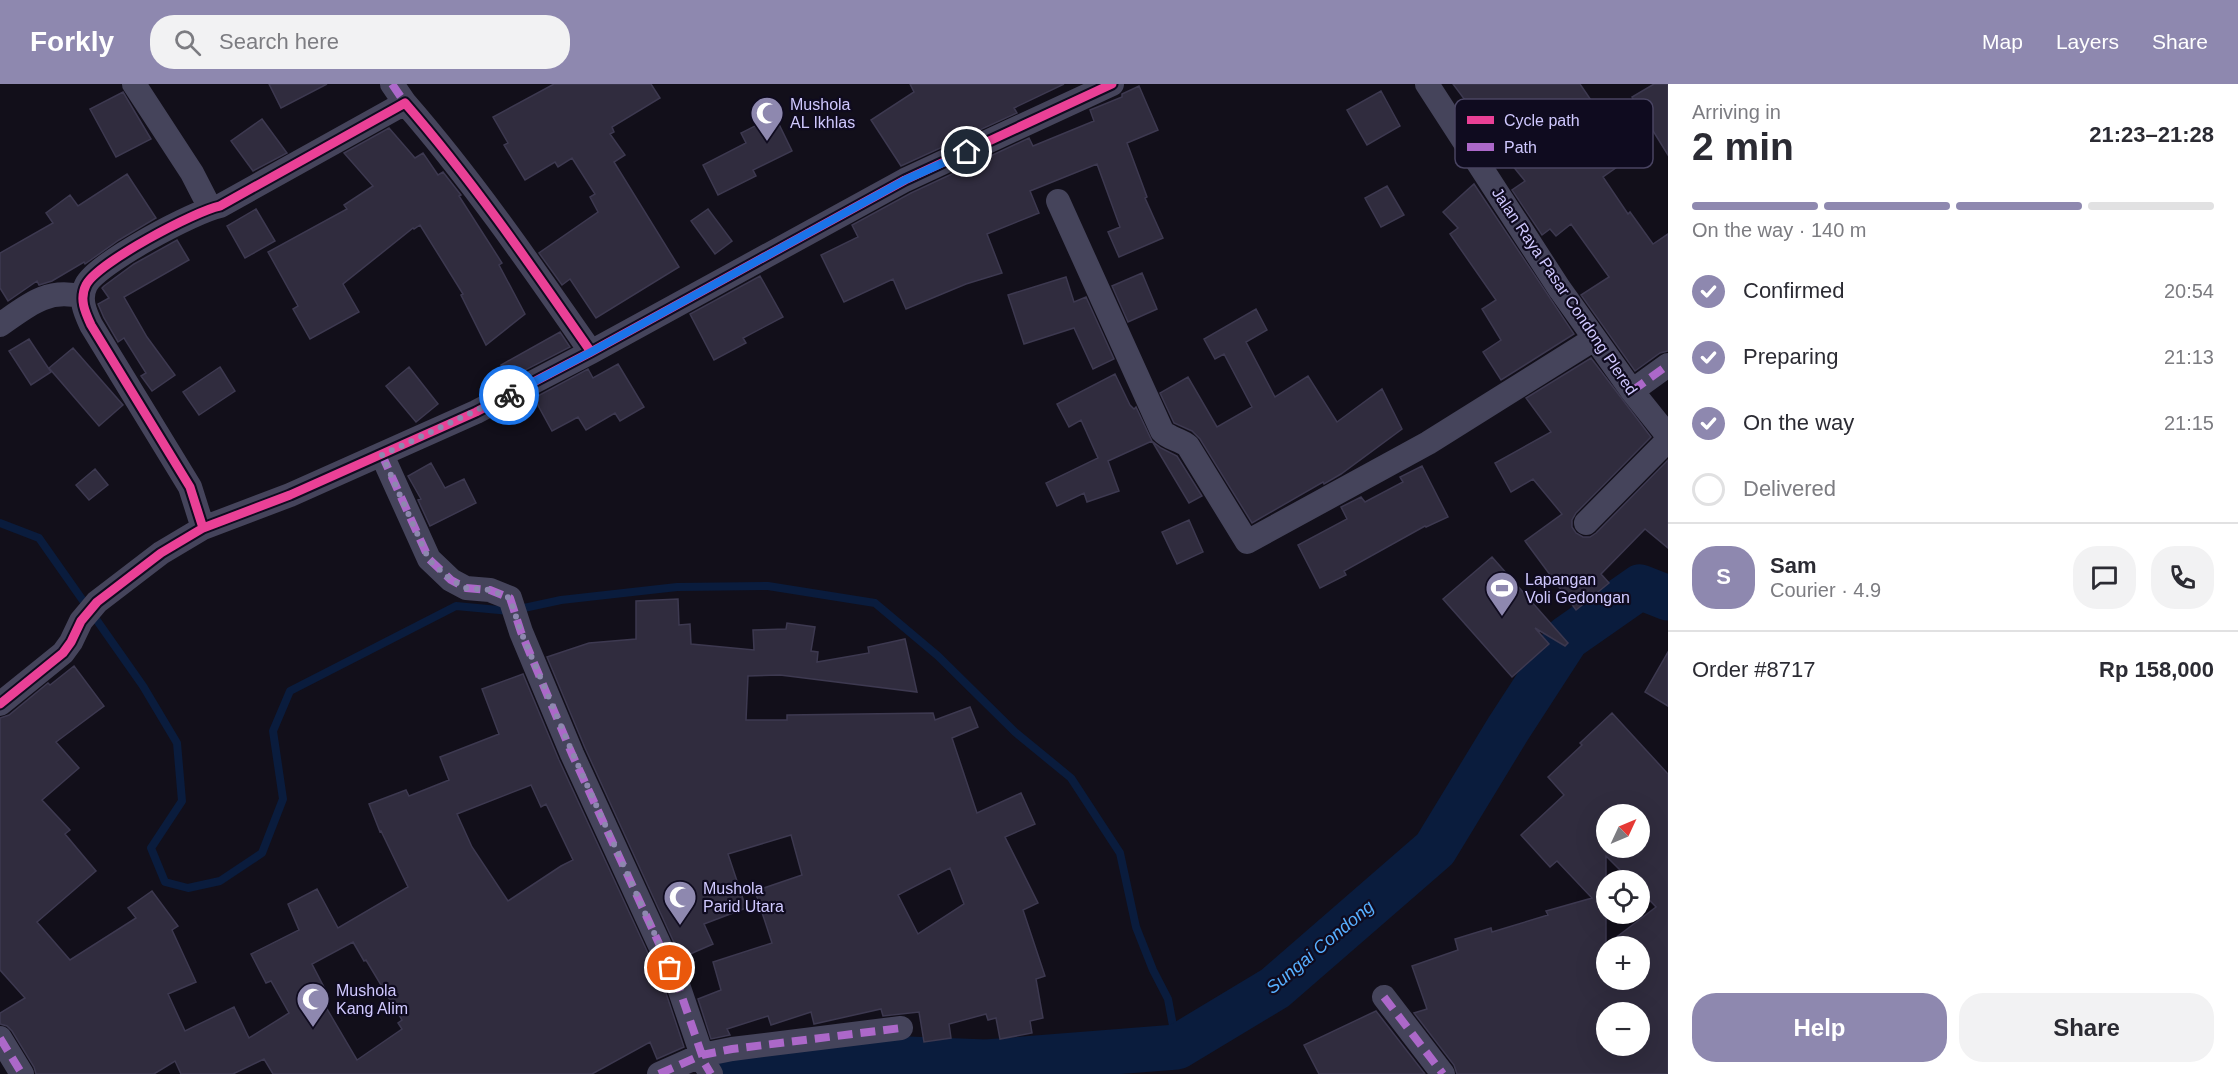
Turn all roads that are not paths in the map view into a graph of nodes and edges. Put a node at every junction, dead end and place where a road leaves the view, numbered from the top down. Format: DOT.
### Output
graph roads {
  1 [pos="134,84"];
  2 [pos="1112,84"];
  3 [pos="1427,84"];
  4 [pos="398,93"];
  5 [pos="1455,127"];
  6 [pos="1482,168"];
  7 [pos="1058,201"];
  8 [pos="210,208"];
  9 [pos="82,297"];
  10 [pos="0,325"];
  11 [pos="1594,339"];
  12 [pos="591,352"];
  13 [pos="1668,365"];
  14 [pos="1632,391"];
  15 [pos="1668,438"];
  16 [pos="382,455"];
  17 [pos="1586,523"];
  18 [pos="203,528"];
  19 [pos="0,704"];
  20 [pos="1384,997"];
  21 [pos="901,1028"];
  22 [pos="0,1038"];
  23 [pos="706,1064"];
  24 [pos="22,1074"];
  25 [pos="658,1074"];
  26 [pos="1443,1074"];
  1 -- 8 [label="street"];
  2 -- 12 [label="street"];
  3 -- 5 [label="street, Jalan Raya Pasar Condong Plered"];
  4 -- 8 [label="street"];
  4 -- 12 [label="street"];
  6 -- 11 [label="street, Jalan Raya Pasar Condong Plered"];
  7 -- 11 [label="street"];
  8 -- 9 [label="street"];
  9 -- 10 [label="street"];
  9 -- 18 [label="street"];
  11 -- 14 [label="street, Jalan Raya Pasar Condong Plered"];
  12 -- 16 [label="street"];
  13 -- 14 [label="street"];
  14 -- 15 [label="street, Jalan Raya Pasar Condong Plered"];
  15 -- 17 [label="street"];
  16 -- 18 [label="street"];
  16 -- 23 [label="street"];
  18 -- 19 [label="street"];
  20 -- 26 [label="street"];
  21 -- 23 [label="street"];
  22 -- 24 [label="street"];
  23 -- 25 [label="street"];
}
